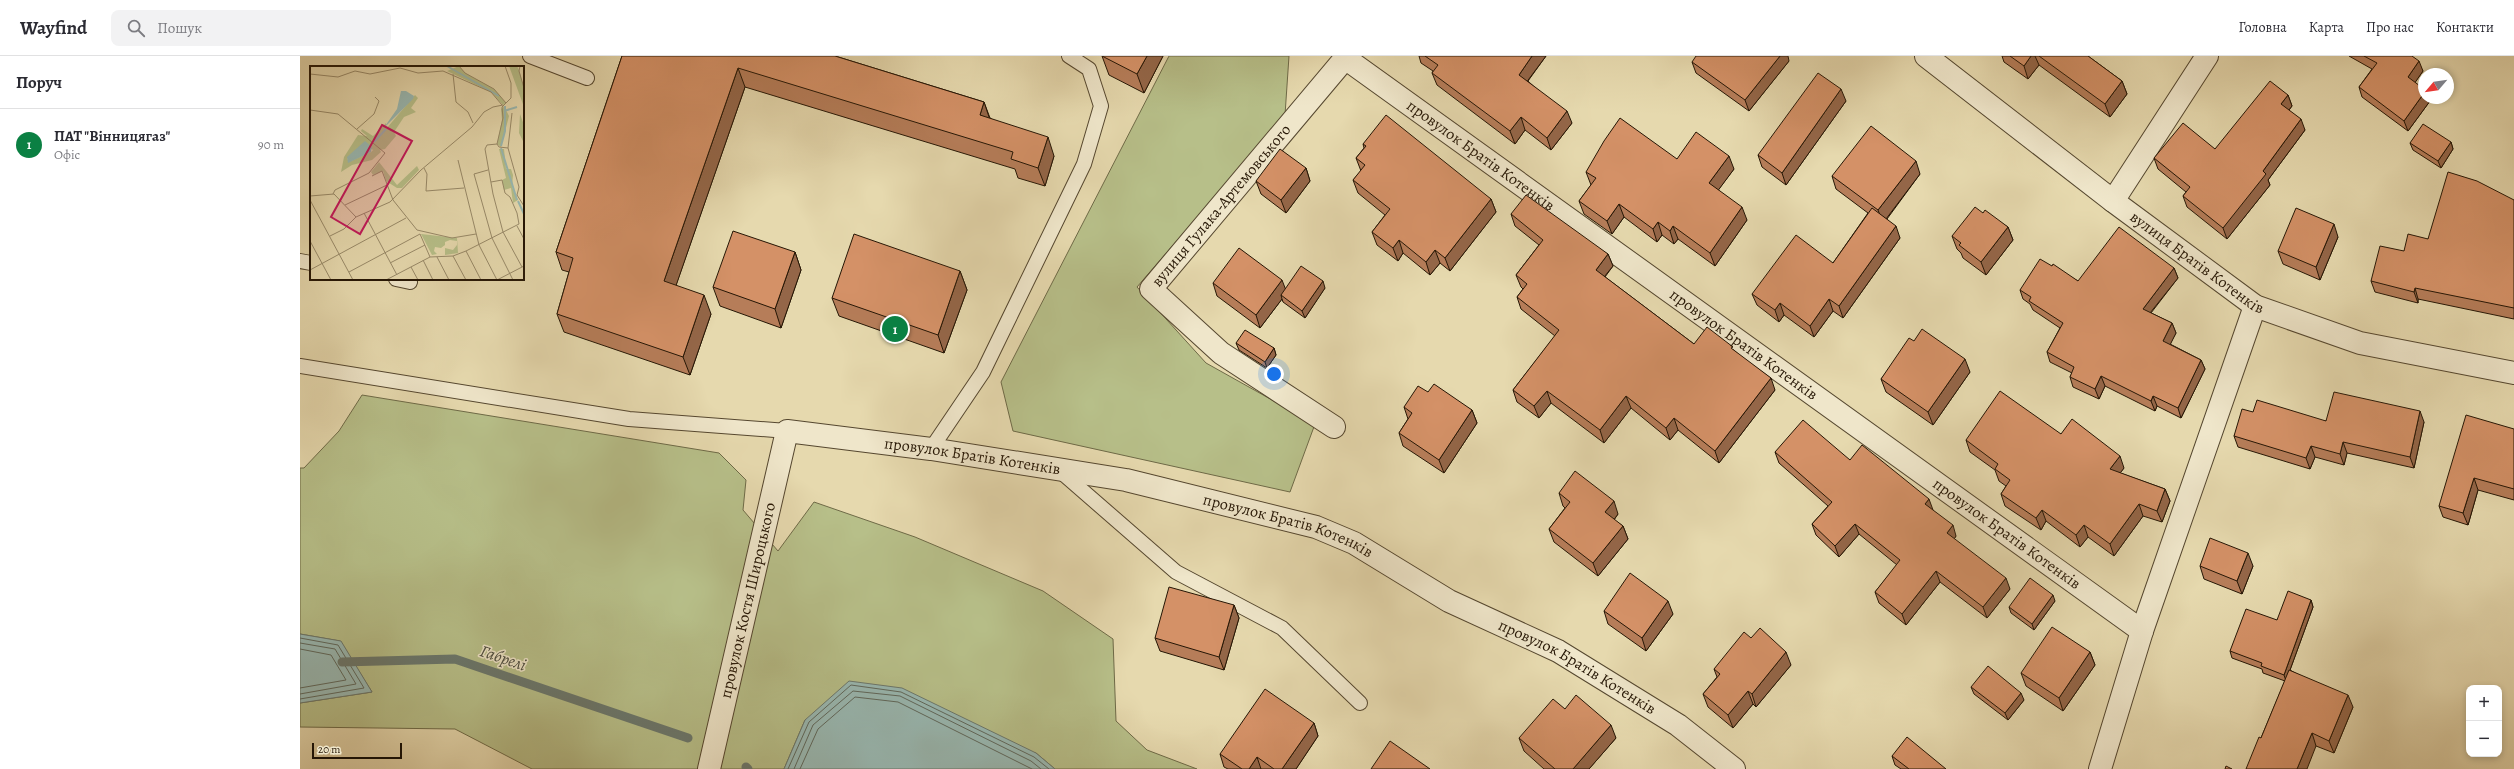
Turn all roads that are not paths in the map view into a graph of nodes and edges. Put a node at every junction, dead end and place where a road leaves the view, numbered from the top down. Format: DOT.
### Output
graph roads {
  1 [pos="530,56"];
  2 [pos="1069,56"];
  3 [pos="1926,56"];
  4 [pos="2207,56"];
  5 [pos="1346,57"];
  6 [pos="587,78"];
  7 [pos="2113,201"];
  8 [pos="300,261"];
  9 [pos="310,263"];
  10 [pos="2255,306"];
  11 [pos="300,366"];
  12 [pos="2514,373"];
  13 [pos="1334,427"];
  14 [pos="787,431"];
  15 [pos="931,449"];
  16 [pos="1058,470"];
  17 [pos="2142,631"];
  18 [pos="1360,703"];
  19 [pos="709,769"];
  20 [pos="1734,769"];
  21 [pos="2100,769"];
  1 -- 6 [label="lane"];
  2 -- 15 [label="lane"];
  3 -- 7 [label="street, вулиця Братів Котенків"];
  4 -- 7 [label="street"];
  5 -- 13 [label="street, вулиця Гулака-Артемовського"];
  5 -- 17 [label="street, провулок Братів Котенків"];
  7 -- 10 [label="street, вулиця Братів Котенків"];
  8 -- 9 [label="lane"];
  10 -- 12 [label="street, вулиця Братів Котенків"];
  10 -- 17 [label="street"];
  11 -- 14 [label="lane"];
  14 -- 15 [label="street, провулок Братів Котенків"];
  14 -- 19 [label="street, провулок Костя Широцького"];
  15 -- 16 [label="street, провулок Братів Котенків"];
  16 -- 18 [label="lane"];
  16 -- 20 [label="street, провулок Братів Котенків"];
  17 -- 21 [label="street"];
}
